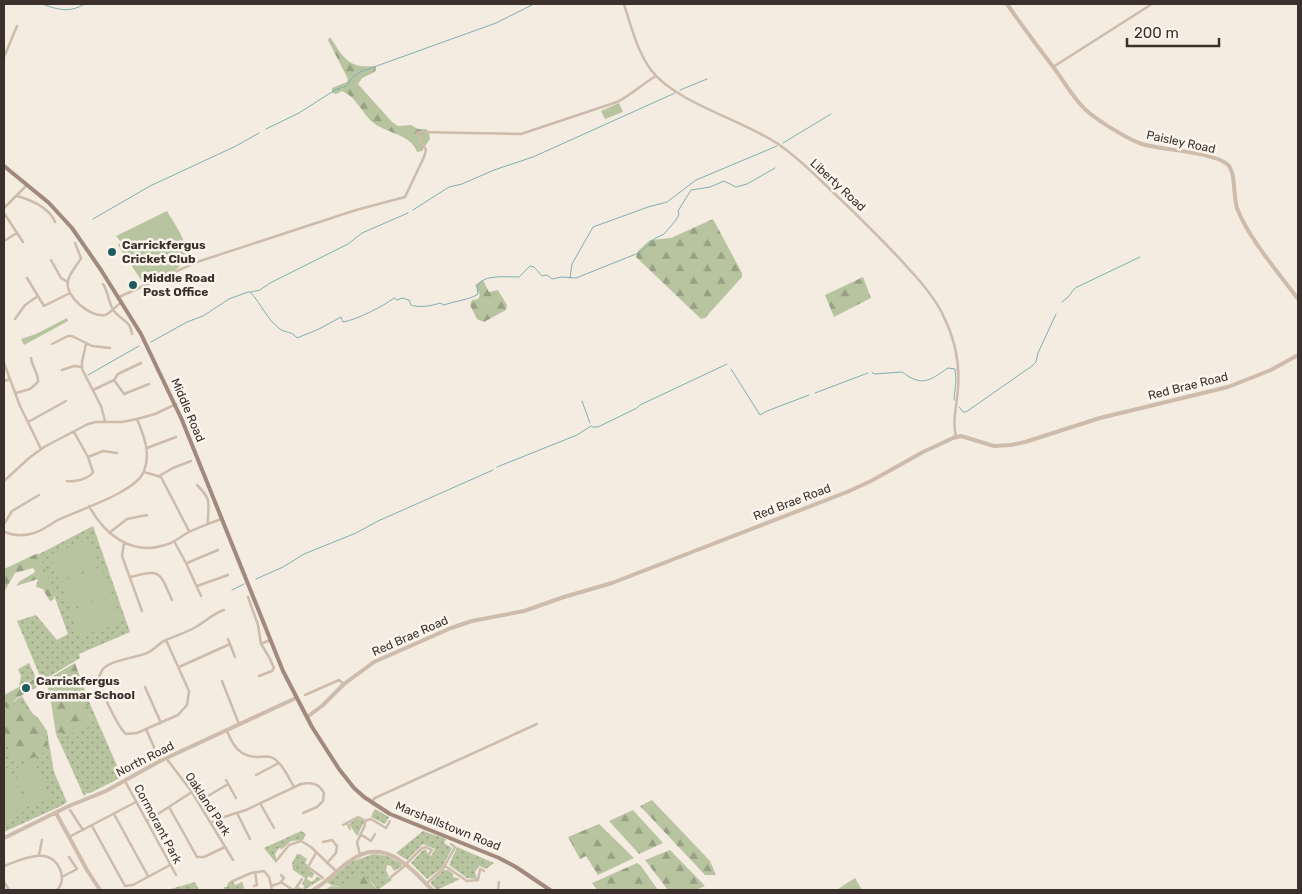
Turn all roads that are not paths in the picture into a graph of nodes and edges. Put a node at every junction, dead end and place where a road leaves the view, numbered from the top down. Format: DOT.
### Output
graph roads {
  1 [pos="624,4"];
  2 [pos="1006,4"];
  3 [pos="1152,4"];
  4 [pos="17,26"];
  5 [pos="4,57"];
  6 [pos="1053,67"];
  7 [pos="656,76"];
  8 [pos="4,166"];
  9 [pos="27,185"];
  10 [pos="17,196"];
  11 [pos="4,208"];
  12 [pos="4,213"];
  13 [pos="55,222"];
  14 [pos="17,233"];
  15 [pos="4,241"];
  16 [pos="23,242"];
  17 [pos="75,243"];
  18 [pos="51,260"];
  19 [pos="27,278"];
  20 [pos="68,282"];
  21 [pos="103,284"];
  22 [pos="70,293"];
  23 [pos="38,296"];
  24 [pos="119,297"];
  25 [pos="1298,299"];
  26 [pos="122,302"];
  27 [pos="112,309"];
  28 [pos="15,319"];
  29 [pos="132,334"];
  30 [pos="52,344"];
  31 [pos="86,344"];
  32 [pos="110,348"];
  33 [pos="1298,355"];
  34 [pos="31,358"];
  35 [pos="4,363"];
  36 [pos="141,363"];
  37 [pos="82,367"];
  38 [pos="62,370"];
  39 [pos="10,379"];
  40 [pos="114,380"];
  41 [pos="4,381"];
  42 [pos="149,384"];
  43 [pos="93,390"];
  44 [pos="16,393"];
  45 [pos="66,401"];
  46 [pos="176,404"];
  47 [pos="138,419"];
  48 [pos="28,422"];
  49 [pos="106,422"];
  50 [pos="74,431"];
  51 [pos="176,437"];
  52 [pos="956,437"];
  53 [pos="147,448"];
  54 [pos="41,449"];
  55 [pos="117,453"];
  56 [pos="88,457"];
  57 [pos="191,461"];
  58 [pos="144,472"];
  59 [pos="159,476"];
  60 [pos="4,481"];
  61 [pos="67,481"];
  62 [pos="197,485"];
  63 [pos="39,495"];
  64 [pos="89,506"];
  65 [pos="147,515"];
  66 [pos="221,519"];
  67 [pos="4,524"];
  68 [pos="208,524"];
  69 [pos="4,532"];
  70 [pos="189,532"];
  71 [pos="109,533"];
  72 [pos="174,541"];
  73 [pos="124,543"];
  74 [pos="218,550"];
  75 [pos="186,563"];
  76 [pos="228,575"];
  77 [pos="131,577"];
  78 [pos="197,586"];
  79 [pos="201,596"];
  80 [pos="248,598"];
  81 [pos="172,600"];
  82 [pos="224,610"];
  83 [pos="142,612"];
  84 [pos="228,639"];
  85 [pos="166,640"];
  86 [pos="270,640"];
  87 [pos="230,644"];
  88 [pos="261,644"];
  89 [pos="235,657"];
  90 [pos="178,667"];
  91 [pos="259,676"];
  92 [pos="222,681"];
  93 [pos="344,684"];
  94 [pos="146,687"];
  95 [pos="305,695"];
  96 [pos="296,698"];
  97 [pos="307,718"];
  98 [pos="161,723"];
  99 [pos="537,724"];
  100 [pos="240,726"];
  101 [pos="146,729"];
  102 [pos="227,731"];
  103 [pos="166,758"];
  104 [pos="160,761"];
  105 [pos="279,763"];
  106 [pos="256,775"];
  107 [pos="226,780"];
  108 [pos="125,781"];
  109 [pos="228,784"];
  110 [pos="294,787"];
  111 [pos="192,792"];
  112 [pos="236,798"];
  113 [pos="136,802"];
  114 [pos="198,802"];
  115 [pos="370,802"];
  116 [pos="260,803"];
  117 [pos="169,807"];
  118 [pos="70,810"];
  119 [pos="56,813"];
  120 [pos="237,813"];
  121 [pos="114,814"];
  122 [pos="303,814"];
  123 [pos="147,820"];
  124 [pos="365,821"];
  125 [pos="390,821"];
  126 [pos="211,823"];
  127 [pos="346,823"];
  128 [pos="92,826"];
  129 [pos="343,826"];
  130 [pos="274,828"];
  131 [pos="350,829"];
  132 [pos="83,830"];
  133 [pos="360,834"];
  134 [pos="375,834"];
  135 [pos="69,837"];
  136 [pos="4,838"];
  137 [pos="250,839"];
  138 [pos="42,840"];
  139 [pos="323,842"];
  140 [pos="451,844"];
  141 [pos="225,847"];
  142 [pos="316,853"];
  143 [pos="429,854"];
  144 [pos="40,855"];
  145 [pos="360,855"];
  146 [pos="69,857"];
  147 [pos="233,860"];
  148 [pos="277,860"];
  149 [pos="327,863"];
  150 [pos="406,864"];
  151 [pos="170,865"];
  152 [pos="4,866"];
  153 [pos="445,866"];
  154 [pos="484,871"];
  155 [pos="255,872"];
  156 [pos="337,872"];
  157 [pos="316,874"];
  158 [pos="176,875"];
  159 [pos="281,875"];
  160 [pos="62,877"];
  161 [pos="149,877"];
  162 [pos="390,877"];
  163 [pos="323,878"];
  164 [pos="302,879"];
  165 [pos="313,879"];
  166 [pos="4,882"];
  167 [pos="233,882"];
  168 [pos="281,882"];
  169 [pos="499,882"];
  170 [pos="426,884"];
  171 [pos="257,885"];
  172 [pos="298,885"];
  173 [pos="60,886"];
  174 [pos="271,886"];
  175 [pos="303,887"];
  176 [pos="64,889"];
  177 [pos="9,890"];
  178 [pos="57,890"];
  179 [pos="100,890"];
  180 [pos="272,890"];
  181 [pos="313,890"];
  182 [pos="432,890"];
  183 [pos="498,890"];
  184 [pos="550,890"];
  1 -- 7 [label="street, Liberty Road"];
  2 -- 6 [label="street, Paisley Road"];
  3 -- 6 [label="street"];
  4 -- 5 [label="street"];
  6 -- 25 [label="street, Paisley Road"];
  7 -- 24 [label="street"];
  7 -- 52 [label="street, Liberty Road"];
  8 -- 9 [label="main road, Middle Road"];
  9 -- 10 [label="street"];
  9 -- 24 [label="main road, Middle Road"];
  10 -- 11 [label="street"];
  10 -- 13 [label="street"];
  12 -- 14 [label="street"];
  14 -- 15 [label="street"];
  14 -- 16 [label="street"];
  17 -- 20 [label="street"];
  18 -- 20 [label="street"];
  19 -- 23 [label="street"];
  20 -- 22 [label="street"];
  21 -- 27 [label="street"];
  22 -- 23 [label="street"];
  22 -- 27 [label="street"];
  23 -- 28 [label="street"];
  24 -- 26 [label="main road, Middle Road"];
  26 -- 27 [label="street"];
  26 -- 46 [label="main road, Middle Road"];
  27 -- 29 [label="street"];
  30 -- 31 [label="street"];
  31 -- 32 [label="street"];
  31 -- 37 [label="street"];
  33 -- 52 [label="street, Red Brae Road"];
  34 -- 44 [label="street"];
  35 -- 39 [label="street"];
  36 -- 40 [label="street"];
  37 -- 38 [label="street"];
  37 -- 43 [label="street"];
  39 -- 41 [label="street"];
  39 -- 44 [label="street"];
  40 -- 42 [label="street"];
  40 -- 43 [label="street"];
  43 -- 49 [label="street"];
  44 -- 48 [label="street"];
  45 -- 48 [label="street"];
  46 -- 47 [label="street"];
  46 -- 66 [label="main road, Middle Road"];
  47 -- 49 [label="street"];
  47 -- 53 [label="street"];
  48 -- 54 [label="street"];
  49 -- 50 [label="street"];
  50 -- 54 [label="street"];
  50 -- 56 [label="street"];
  51 -- 53 [label="street"];
  52 -- 93 [label="street, Red Brae Road"];
  53 -- 58 [label="street"];
  54 -- 60 [label="street"];
  55 -- 56 [label="street"];
  56 -- 61 [label="street"];
  57 -- 59 [label="street"];
  58 -- 59 [label="street"];
  58 -- 64 [label="street"];
  59 -- 70 [label="street"];
  62 -- 68 [label="street"];
  63 -- 67 [label="street"];
  64 -- 69 [label="street"];
  64 -- 71 [label="street"];
  65 -- 71 [label="street"];
  66 -- 68 [label="street"];
  66 -- 86 [label="main road, Middle Road"];
  68 -- 70 [label="street"];
  70 -- 72 [label="street"];
  71 -- 73 [label="street"];
  72 -- 73 [label="street"];
  72 -- 75 [label="street"];
  73 -- 77 [label="street"];
  74 -- 75 [label="street"];
  75 -- 78 [label="street"];
  76 -- 78 [label="street"];
  77 -- 81 [label="street"];
  77 -- 83 [label="street"];
  78 -- 79 [label="street"];
  80 -- 88 [label="street"];
  82 -- 85 [label="street"];
  84 -- 87 [label="street"];
  85 -- 90 [label="street"];
  85 -- 101 [label="street"];
  86 -- 88 [label="street"];
  86 -- 96 [label="main road, Middle Road"];
  87 -- 89 [label="street"];
  87 -- 90 [label="street"];
  88 -- 91 [label="street"];
  90 -- 98 [label="street"];
  92 -- 100 [label="street"];
  93 -- 95 [label="street"];
  93 -- 97 [label="street, Red Brae Road"];
  94 -- 98 [label="street"];
  96 -- 97 [label="main road, Marshallstown Road"];
  96 -- 100 [label="street, North Road"];
  97 -- 115 [label="main road, Marshallstown Road"];
  98 -- 101 [label="street"];
  99 -- 115 [label="street"];
  100 -- 102 [label="street, North Road"];
  101 -- 104 [label="street"];
  102 -- 103 [label="street, North Road"];
  102 -- 105 [label="street"];
  103 -- 104 [label="street, North Road"];
  103 -- 111 [label="street, Oakland Park"];
  104 -- 108 [label="street, North Road"];
  105 -- 106 [label="street"];
  105 -- 110 [label="street"];
  107 -- 109 [label="street"];
  108 -- 113 [label="street, Cormorant Park"];
  108 -- 119 [label="street, North Road"];
  109 -- 112 [label="street"];
  109 -- 114 [label="street"];
  110 -- 116 [label="street"];
  110 -- 122 [label="street"];
  111 -- 114 [label="street, Oakland Park"];
  111 -- 117 [label="street"];
  113 -- 121 [label="street"];
  113 -- 123 [label="street, Cormorant Park"];
  114 -- 126 [label="street, Oakland Park"];
  115 -- 184 [label="main road, Marshallstown Road"];
  116 -- 120 [label="street"];
  116 -- 130 [label="street"];
  117 -- 123 [label="street"];
  117 -- 141 [label="street"];
  118 -- 132 [label="street"];
  119 -- 135 [label="street"];
  119 -- 136 [label="street, North Road"];
  120 -- 126 [label="street"];
  120 -- 137 [label="street"];
  121 -- 128 [label="street"];
  121 -- 161 [label="street"];
  123 -- 151 [label="street, Cormorant Park"];
  124 -- 125 [label="street"];
  124 -- 127 [label="street"];
  124 -- 133 [label="street"];
  126 -- 141 [label="street, Oakland Park"];
  127 -- 129 [label="street"];
  127 -- 131 [label="street"];
  128 -- 132 [label="street"];
  128 -- 161 [label="street"];
  132 -- 135 [label="street"];
  133 -- 134 [label="street"];
  133 -- 145 [label="street"];
  135 -- 179 [label="street"];
  138 -- 144 [label="street"];
  139 -- 149 [label="street"];
  140 -- 153 [label="street"];
  141 -- 147 [label="street, Oakland Park"];
  142 -- 148 [label="street"];
  142 -- 149 [label="street"];
  142 -- 157 [label="street"];
  143 -- 150 [label="street"];
  144 -- 152 [label="street"];
  144 -- 160 [label="street"];
  145 -- 150 [label="street"];
  145 -- 156 [label="street"];
  146 -- 160 [label="street"];
  149 -- 156 [label="street"];
  150 -- 162 [label="street"];
  150 -- 170 [label="street"];
  151 -- 158 [label="street, Cormorant Park"];
  151 -- 161 [label="street"];
  153 -- 154 [label="street"];
  153 -- 170 [label="street"];
  155 -- 167 [label="street"];
  155 -- 171 [label="street"];
  155 -- 174 [label="street"];
  156 -- 181 [label="street"];
  157 -- 163 [label="street"];
  157 -- 165 [label="street"];
  159 -- 168 [label="street"];
  160 -- 173 [label="street"];
  164 -- 172 [label="street"];
  166 -- 177 [label="street"];
  168 -- 172 [label="street"];
  168 -- 174 [label="street"];
  169 -- 183 [label="street"];
  170 -- 182 [label="street"];
  172 -- 175 [label="street"];
  173 -- 176 [label="street"];
  173 -- 178 [label="street"];
  174 -- 180 [label="street"];
}
